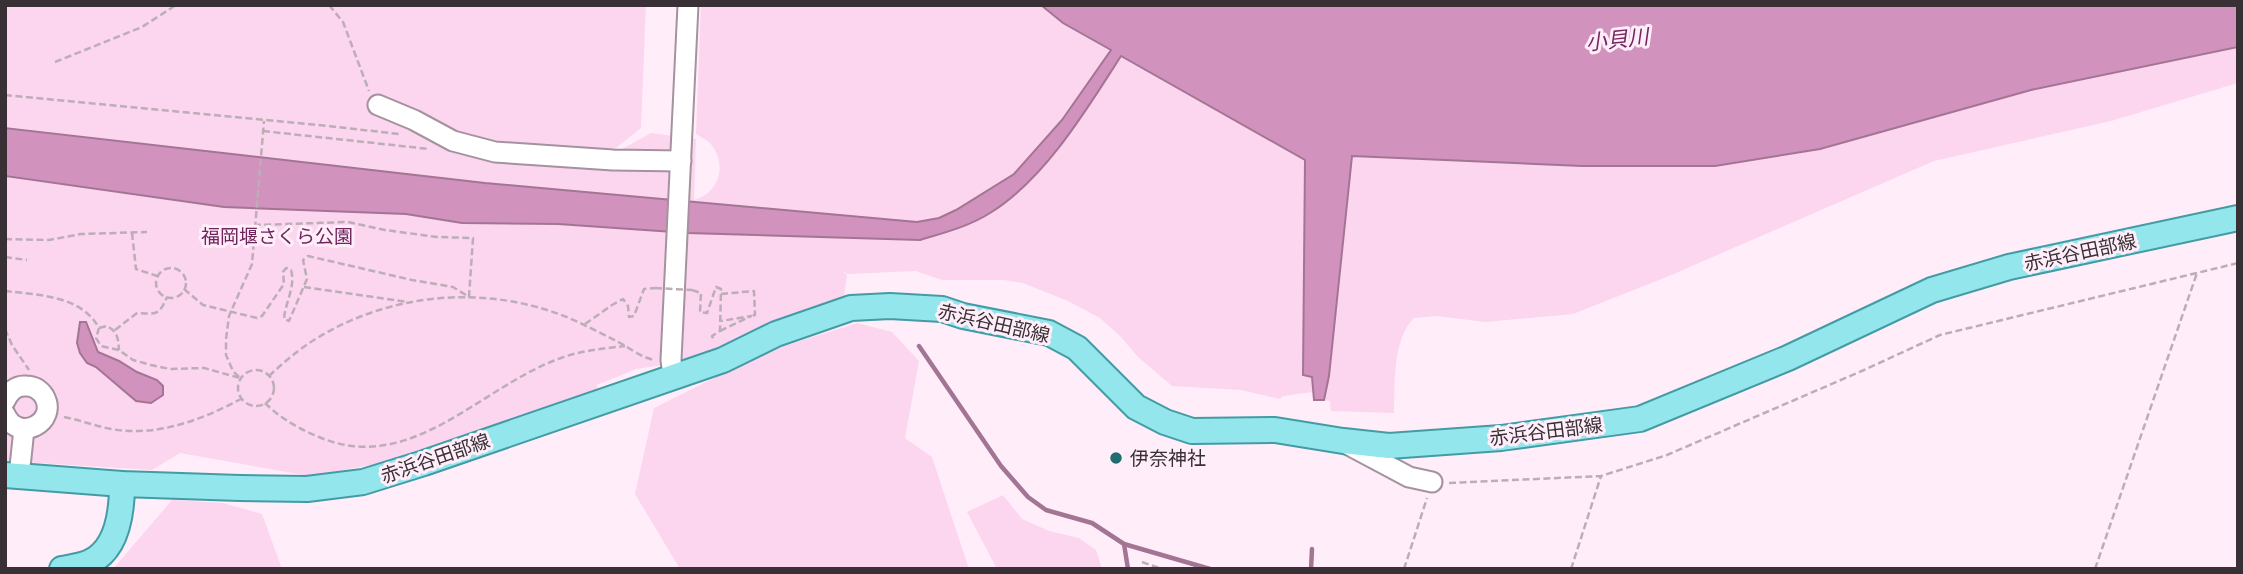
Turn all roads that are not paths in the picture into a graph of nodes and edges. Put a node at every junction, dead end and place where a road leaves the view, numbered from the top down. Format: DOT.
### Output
graph roads {
  1 [pos="688,5"];
  2 [pos="378,105"];
  3 [pos="681,168"];
  4 [pos="2238,218"];
  5 [pos="672,369"];
  6 [pos="7,393"];
  7 [pos="5,414"];
  8 [pos="24,429"];
  9 [pos="1343,441"];
  10 [pos="12,475"];
  11 [pos="1432,482"];
  12 [pos="122,484"];
  13 [pos="62,569"];
  1 -- 3 [label="street"];
  2 -- 3 [label="street"];
  3 -- 5 [label="street"];
  4 -- 9 [label="main road, 赤浜谷田部線"];
  5 -- 9 [label="main road, 赤浜谷田部線"];
  5 -- 12 [label="main road, 赤浜谷田部線"];
  6 -- 8 [label="street"];
  7 -- 8 [label="street"];
  8 -- 10 [label="street"];
  9 -- 11 [label="street"];
  10 -- 12 [label="main road, 赤浜谷田部線"];
  12 -- 13 [label="main road"];
}
